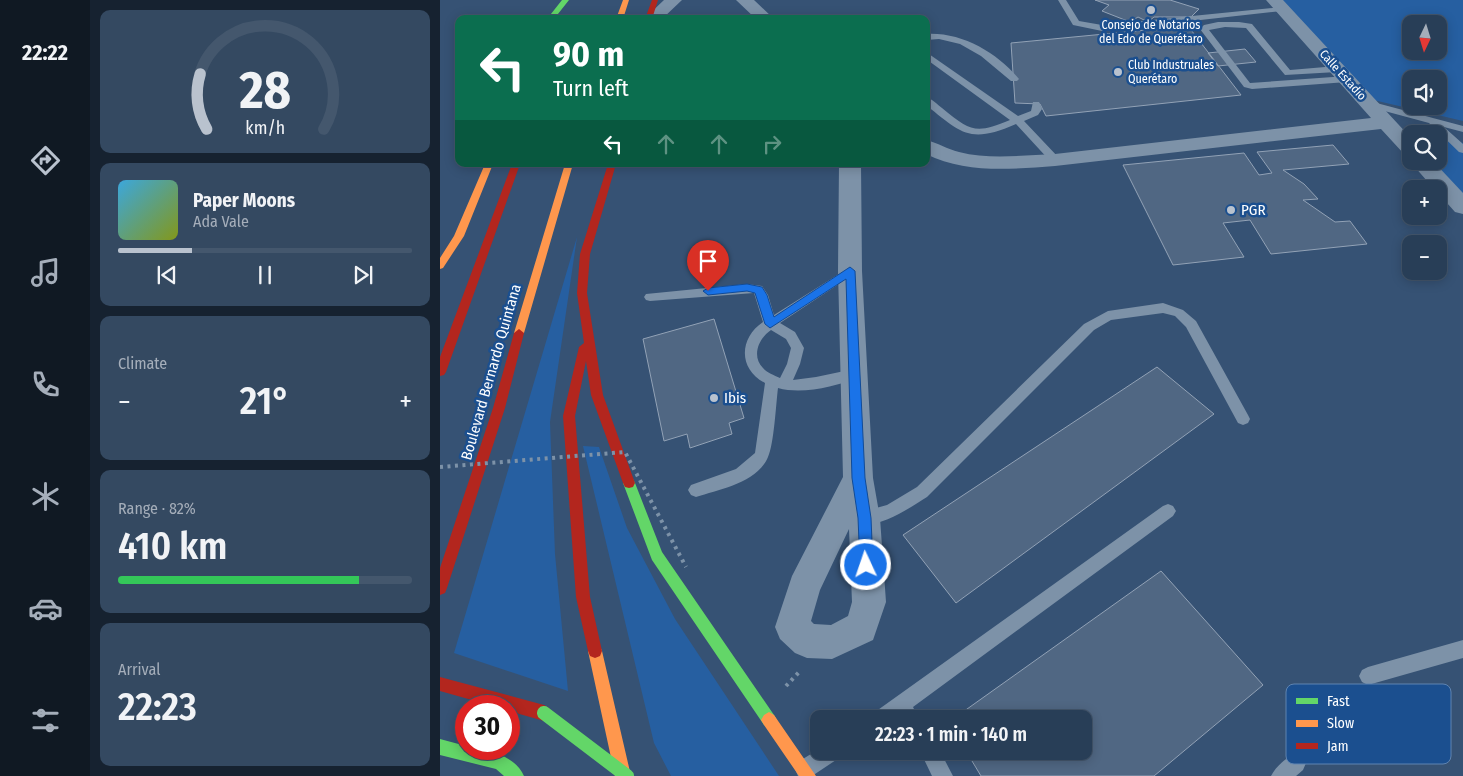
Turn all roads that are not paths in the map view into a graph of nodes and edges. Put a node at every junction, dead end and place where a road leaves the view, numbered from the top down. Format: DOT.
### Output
graph roads {
  1 [pos="626,0"];
  2 [pos="655,0"];
  3 [pos="674,0"];
  4 [pos="744,0"];
  5 [pos="1062,0"];
  6 [pos="570,3"];
  7 [pos="1278,4"];
  8 [pos="555,15"];
  9 [pos="620,15"];
  10 [pos="649,15"];
  11 [pos="657,15"];
  12 [pos="761,15"];
  13 [pos="930,37"];
  14 [pos="930,58"];
  15 [pos="1288,73"];
  16 [pos="1342,74"];
  17 [pos="1014,79"];
  18 [pos="1295,82"];
  19 [pos="930,103"];
  20 [pos="1036,104"];
  21 [pos="1369,104"];
  22 [pos="1017,120"];
  23 [pos="1386,122"];
  24 [pos="1433,122"];
  25 [pos="1463,128"];
  26 [pos="1402,140"];
  27 [pos="930,148"];
  28 [pos="1463,150"];
  29 [pos="1055,160"];
  30 [pos="488,167"];
  31 [pos="515,167"];
  32 [pos="568,167"];
  33 [pos="611,167"];
  34 [pos="850,167"];
  35 [pos="1429,170"];
  36 [pos="1463,207"];
  37 [pos="562,230"];
  38 [pos="481,258"];
  39 [pos="440,266"];
  40 [pos="850,271"];
  41 [pos="534,278"];
  42 [pos="455,297"];
  43 [pos="650,297"];
  44 [pos="770,324"];
  45 [pos="587,332"];
  46 [pos="440,372"];
  47 [pos="854,374"];
  48 [pos="778,382"];
  49 [pos="1243,419"];
  50 [pos="858,478"];
  51 [pos="696,490"];
  52 [pos="1168,511"];
  53 [pos="864,518"];
  54 [pos="440,588"];
  55 [pos="1463,649"];
  56 [pos="1368,676"];
  57 [pos="440,684"];
  58 [pos="909,710"];
  59 [pos="440,747"];
  60 [pos="821,760"];
  61 [pos="934,760"];
  62 [pos="1294,764"];
  63 [pos="806,773"];
  64 [pos="516,776"];
  65 [pos="625,776"];
  66 [pos="943,776"];
  67 [pos="1281,776"];
  1 -- 9 [label="main road"];
  2 -- 10 [label="main road"];
  3 -- 11 [label="street"];
  4 -- 12 [label="street"];
  5 -- 7 [label="lane"];
  6 -- 8 [label="main road"];
  7 -- 16 [label="street, Calle Estadio"];
  13 -- 17 [label="lane"];
  14 -- 22 [label="lane"];
  15 -- 16 [label="lane"];
  15 -- 18 [label="lane"];
  15 -- 18 [label="lane"];
  16 -- 18 [label="lane"];
  16 -- 21 [label="street, Calle Estadio"];
  19 -- 22 [label="lane"];
  20 -- 22 [label="lane"];
  21 -- 23 [label="street, Calle Estadio"];
  21 -- 24 [label="lane"];
  22 -- 29 [label="lane"];
  23 -- 26 [label="street, Calle Estadio"];
  23 -- 29 [label="street"];
  24 -- 25 [label="lane"];
  24 -- 28 [label="lane"];
  27 -- 29 [label="street"];
  30 -- 39 [label="main road"];
  31 -- 38 [label="main road"];
  32 -- 41 [label="main road, Boulevard Bernardo Quintana"];
  33 -- 45 [label="main road"];
  34 -- 40 [label="street"];
  35 -- 36 [label="street"];
  37 -- 41 [label="main road"];
  38 -- 42 [label="main road"];
  38 -- 46 [label="main road"];
  40 -- 44 [label="lane"];
  40 -- 47 [label="street"];
  41 -- 54 [label="main road, Boulevard Bernardo Quintana"];
  43 -- 44 [label="lane"];
  44 -- 48 [label="lane"];
  44 -- 48 [label="lane"];
  45 -- 63 [label="main road"];
  45 -- 65 [label="main road"];
  47 -- 48 [label="lane"];
  47 -- 50 [label="street"];
  48 -- 51 [label="lane"];
  49 -- 53 [label="lane"];
  50 -- 53 [label="street"];
  50 -- 53 [label="street"];
  52 -- 58 [label="lane"];
  55 -- 56 [label="lane"];
  57 -- 65 [label="main road, bridge"];
  59 -- 64 [label="main road"];
  60 -- 63 [label="lane"];
  61 -- 66 [label="lane"];
  62 -- 67 [label="lane"];
}
